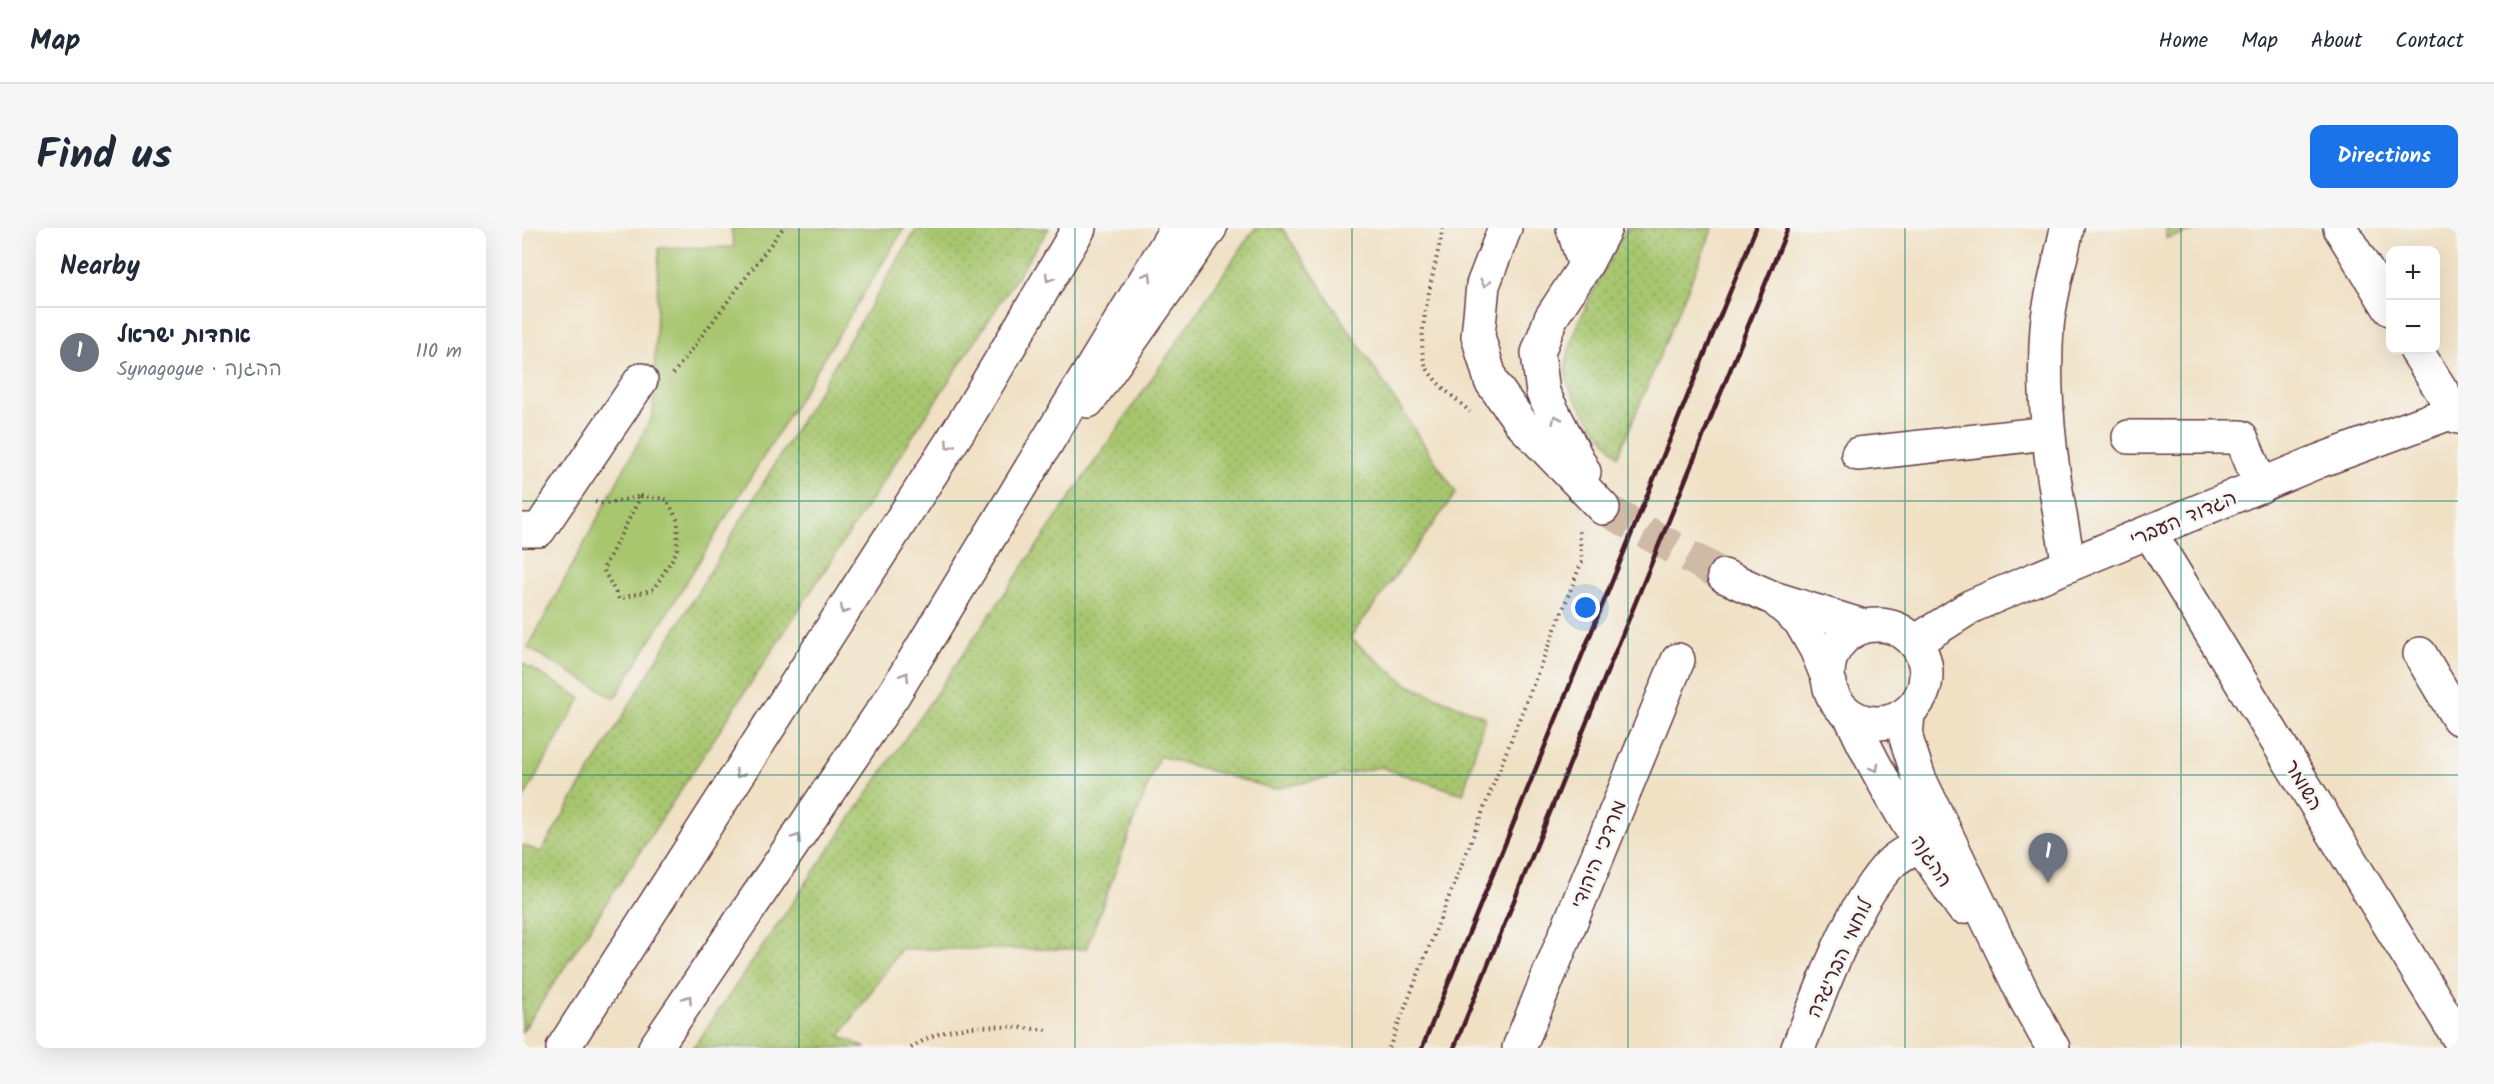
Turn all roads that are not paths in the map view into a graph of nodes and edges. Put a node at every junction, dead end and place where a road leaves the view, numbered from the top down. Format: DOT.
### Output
graph roads {
  1 [pos="1079,228"];
  2 [pos="1177,228"];
  3 [pos="1209,228"];
  4 [pos="1505,228"];
  5 [pos="1573,228"];
  6 [pos="1605,228"];
  7 [pos="2067,228"];
  8 [pos="2340,228"];
  9 [pos="1585,266"];
  10 [pos="2386,301"];
  11 [pos="2419,354"];
  12 [pos="641,380"];
  13 [pos="2457,413"];
  14 [pos="2048,433"];
  15 [pos="2129,437"];
  16 [pos="1858,454"];
  17 [pos="2261,486"];
  18 [pos="530,530"];
  19 [pos="2150,533"];
  20 [pos="973,565"];
  21 [pos="2069,565"];
  22 [pos="1724,576"];
  23 [pos="1773,598"];
  24 [pos="1863,626"];
  25 [pos="1915,642"];
  26 [pos="2420,654"];
  27 [pos="1678,660"];
  28 [pos="1830,683"];
  29 [pos="1908,713"];
  30 [pos="1850,715"];
  31 [pos="2458,718"];
  32 [pos="1932,839"];
  33 [pos="2458,1037"];
  34 [pos="563,1048"];
  35 [pos="655,1048"];
  36 [pos="1519,1048"];
  37 [pos="1798,1048"];
  38 [pos="2054,1048"];
  1 -- 34 [label="main road, one-way"];
  20 -- 2 [label="main road, one-way"];
  3 -- 20 [label="main road"];
  4 -- 9 [label="main road, one-way"];
  5 -- 9 [label="main road"];
  6 -- 9 [label="main road"];
  7 -- 14 [label="main road"];
  8 -- 10 [label="main road"];
  11 -- 13 [label="main road"];
  12 -- 18 [label="main road"];
  13 -- 17 [label="main road, הגדוד העברי"];
  14 -- 16 [label="main road"];
  14 -- 21 [label="main road"];
  15 -- 17 [label="main road"];
  17 -- 19 [label="main road, הגדוד העברי"];
  19 -- 21 [label="main road, הגדוד העברי"];
  19 -- 33 [label="main road, השומר"];
  35 -- 20 [label="main road, one-way"];
  21 -- 25 [label="main road, הגדוד העברי"];
  22 -- 23 [label="main road"];
  23 -- 24 [label="main road"];
  23 -- 28 [label="main road"];
  24 -- 25 [label="main road"];
  24 -- 28 [label="main road"];
  25 -- 29 [label="main road"];
  26 -- 31 [label="main road"];
  27 -- 36 [label="main road, מרדכי היהודי"];
  28 -- 30 [label="main road"];
  29 -- 30 [label="main road"];
  29 -- 32 [label="main road, ההגנה"];
  30 -- 32 [label="main road, ההגנה, one-way"];
  32 -- 37 [label="main road, לוחמי הבריגדה"];
  32 -- 38 [label="main road, ההגנה"];
}
